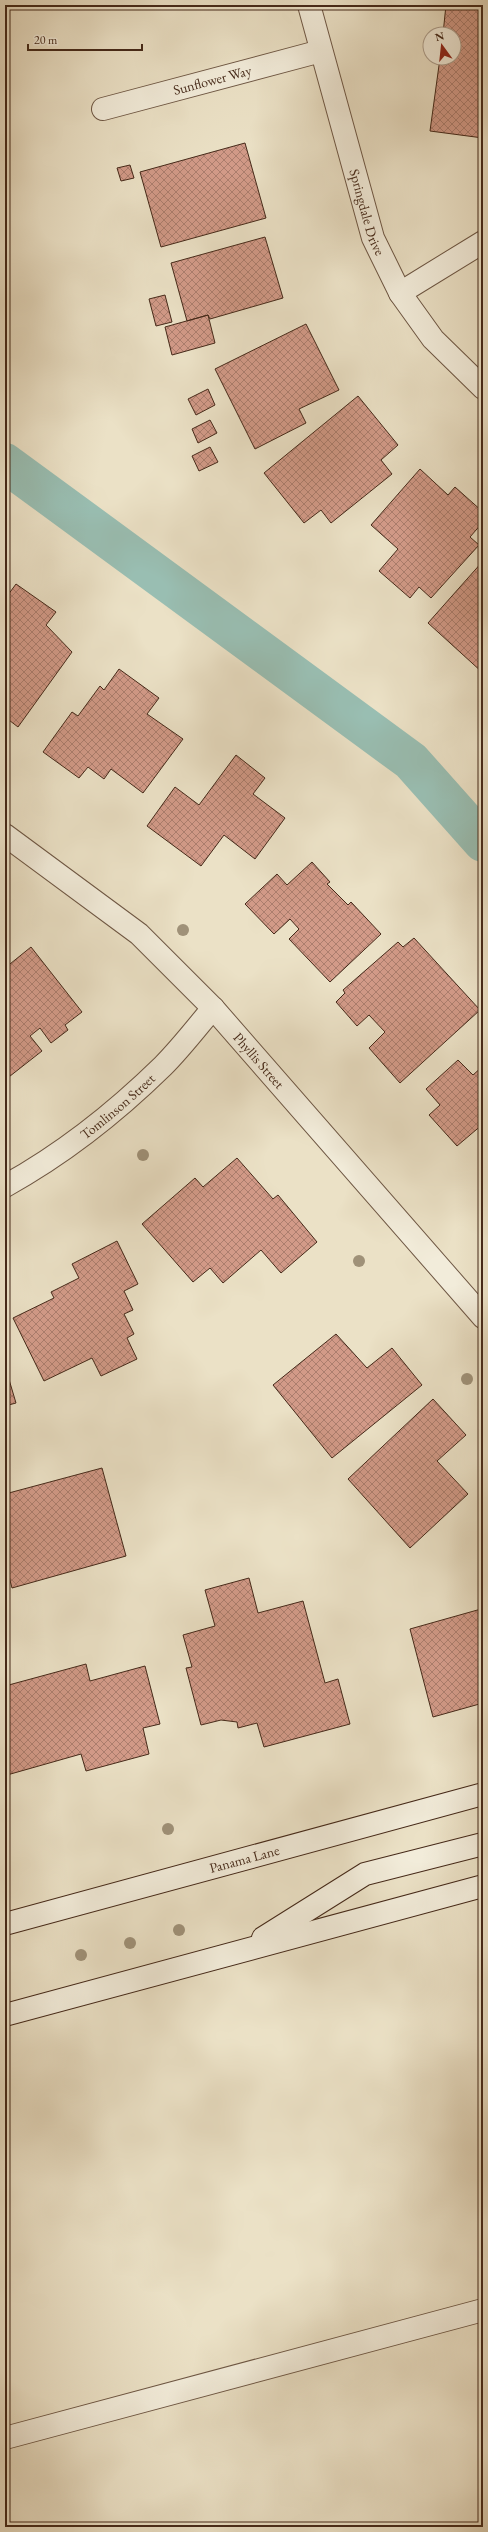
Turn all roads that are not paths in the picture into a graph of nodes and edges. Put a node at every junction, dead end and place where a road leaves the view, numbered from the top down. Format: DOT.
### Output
graph roads {
  1 [pos="309,5"];
  2 [pos="321,51"];
  3 [pos="103,109"];
  4 [pos="483,242"];
  5 [pos="400,293"];
  6 [pos="483,388"];
  7 [pos="5,835"];
  8 [pos="213,1008"];
  9 [pos="5,1186"];
  10 [pos="483,1317"];
  11 [pos="483,1794"];
  12 [pos="483,1844"];
  13 [pos="483,1886"];
  14 [pos="5,1924"];
  15 [pos="243,1950"];
  16 [pos="5,2015"];
  17 [pos="483,2310"];
  18 [pos="5,2438"];
  1 -- 2 [label="street, Springdale Drive"];
  2 -- 3 [label="street, Sunflower Way"];
  2 -- 5 [label="street, Springdale Drive"];
  4 -- 5 [label="street"];
  5 -- 6 [label="street, Springdale Drive"];
  7 -- 8 [label="street, Phyllis Street"];
  8 -- 9 [label="street, Tomlinson Street"];
  8 -- 10 [label="street, Phyllis Street"];
  11 -- 14 [label="street, Panama Lane"];
  12 -- 15 [label="street"];
  13 -- 15 [label="street"];
  15 -- 16 [label="street"];
  17 -- 18 [label="street"];
}
